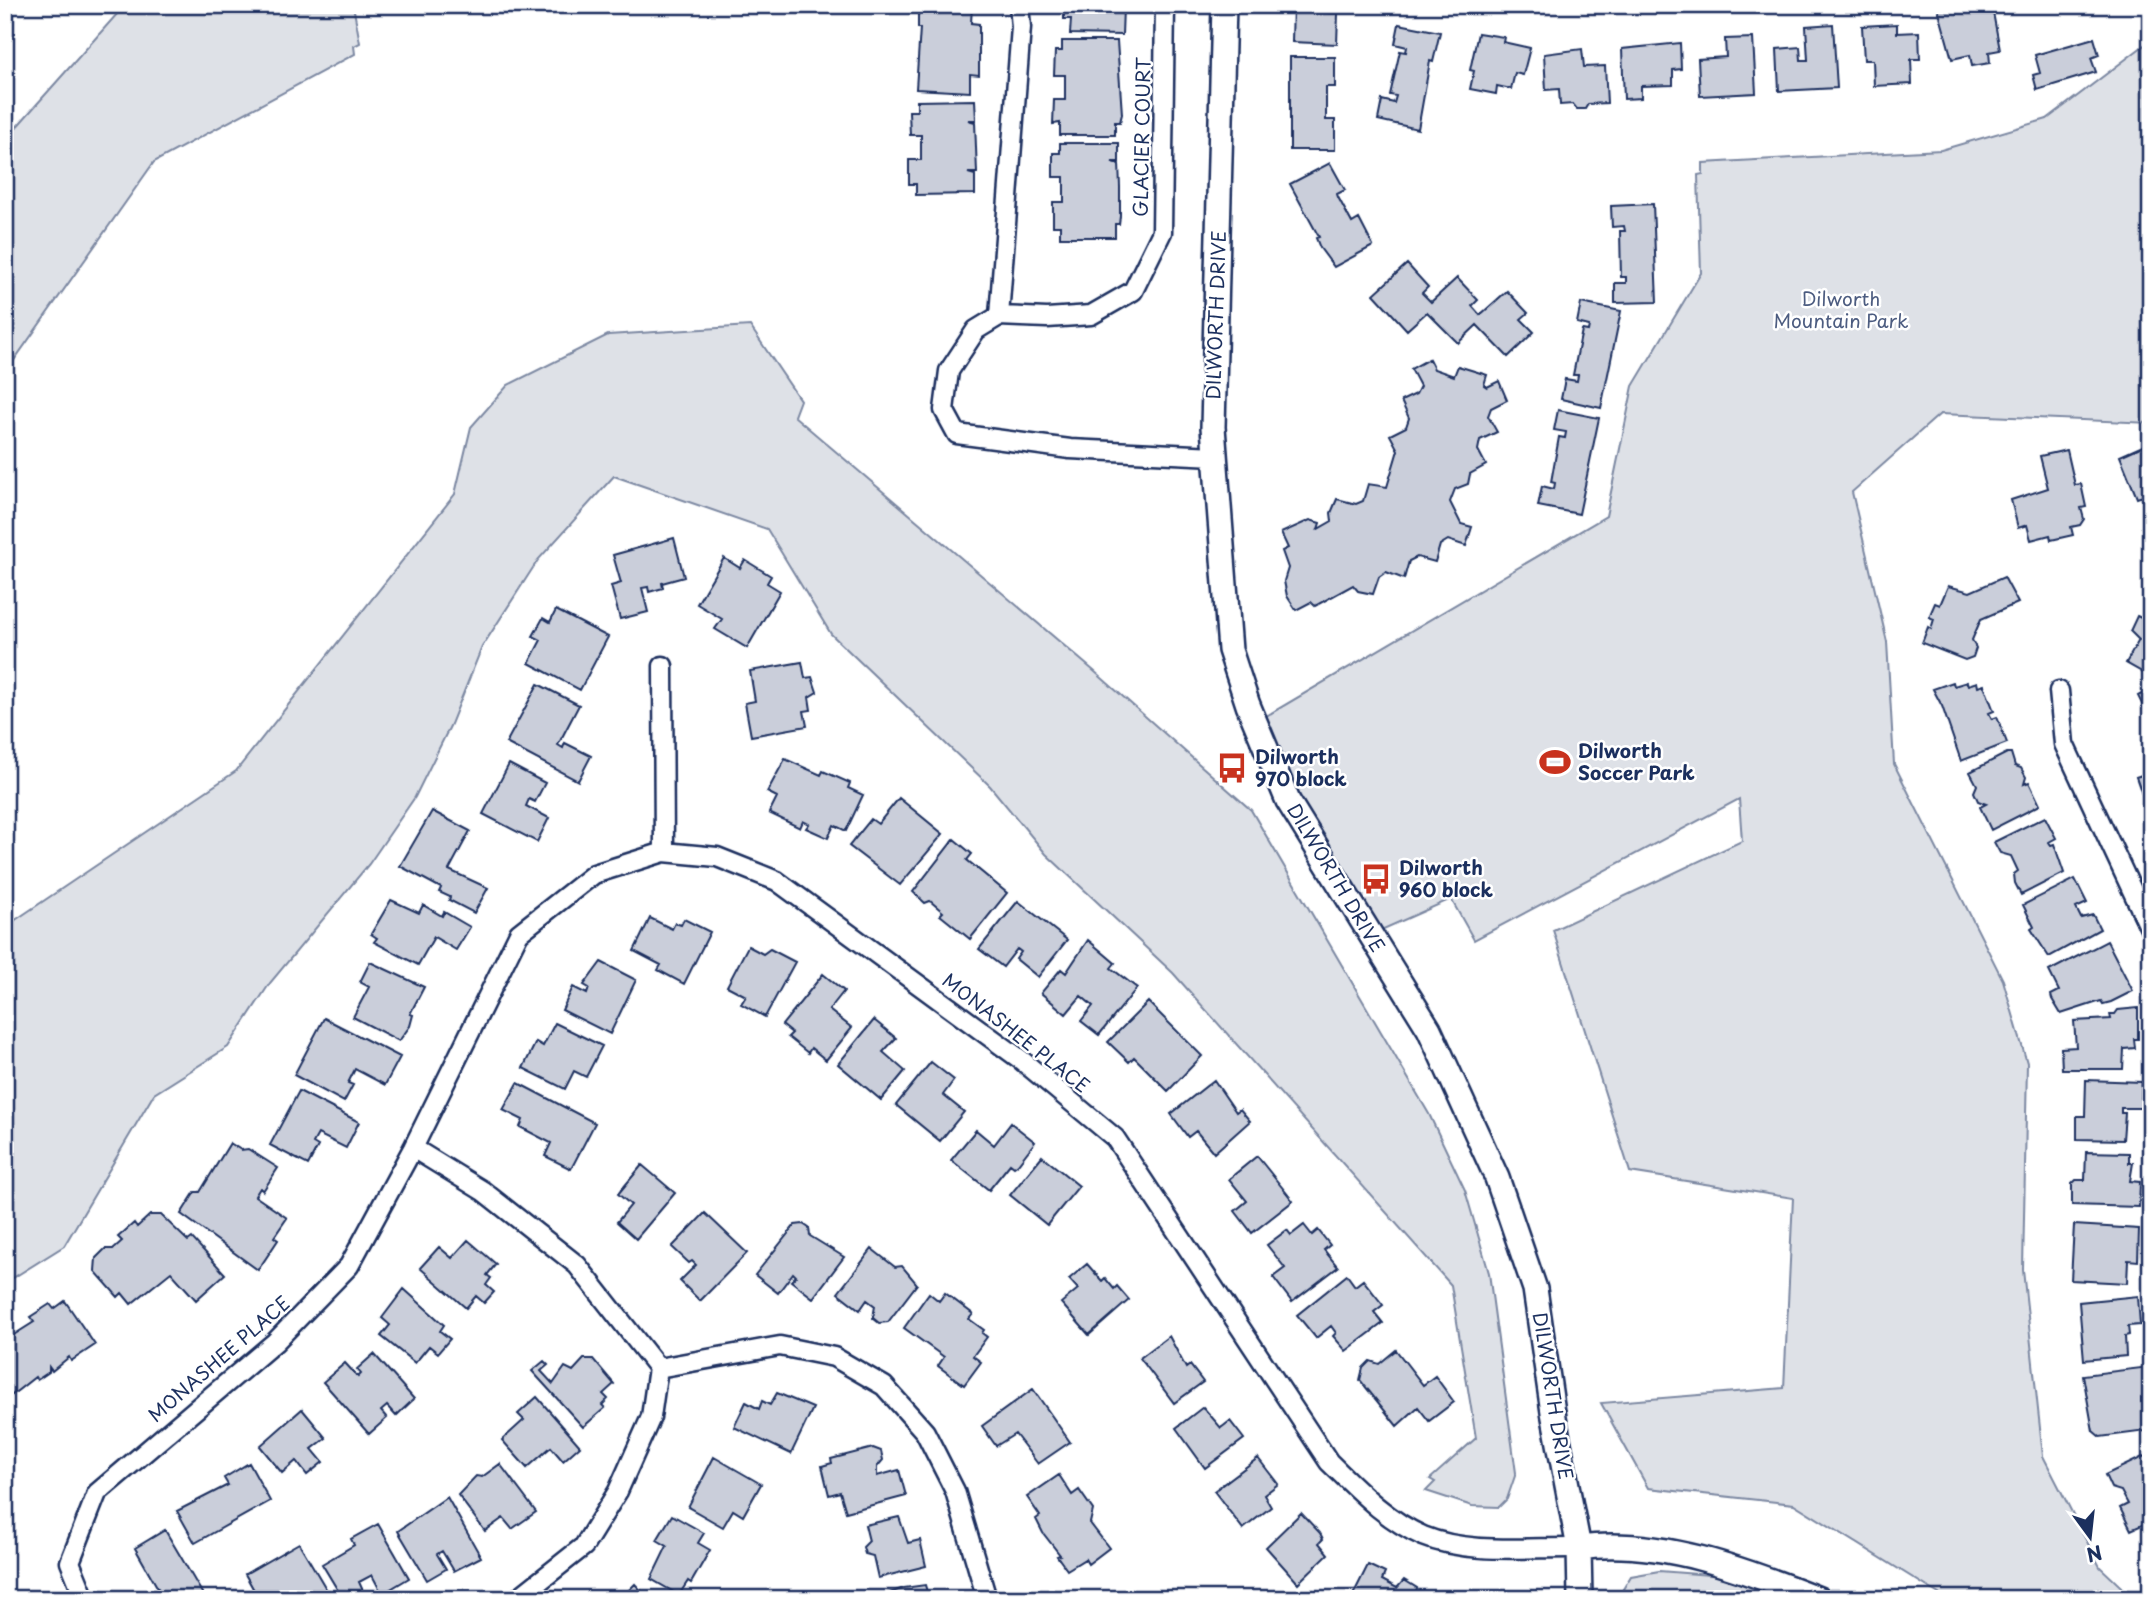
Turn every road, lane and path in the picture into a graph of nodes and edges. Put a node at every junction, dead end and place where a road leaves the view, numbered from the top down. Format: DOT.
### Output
graph roads {
  1 [pos="1019,5"];
  2 [pos="1165,5"];
  3 [pos="1224,5"];
  4 [pos="999,316"];
  5 [pos="1215,456"];
  6 [pos="663,666"];
  7 [pos="2059,691"];
  8 [pos="664,852"];
  9 [pos="2151,931"];
  10 [pos="412,1148"];
  11 [pos="658,1368"];
  12 [pos="1579,1548"];
  13 [pos="85,1599"];
  14 [pos="517,1599"];
  15 [pos="987,1599"];
  16 [pos="1580,1599"];
  17 [pos="1819,1599"];
  1 -- 4 [label="street"];
  2 -- 4 [label="street, GLACIER COURT"];
  3 -- 5 [label="street, DILWORTH DRIVE"];
  4 -- 5 [label="street"];
  5 -- 12 [label="street, DILWORTH DRIVE"];
  6 -- 8 [label="street"];
  7 -- 9 [label="street"];
  8 -- 10 [label="street, MONASHEE PLACE"];
  8 -- 12 [label="street, MONASHEE PLACE"];
  10 -- 11 [label="street"];
  10 -- 13 [label="street, MONASHEE PLACE"];
  11 -- 14 [label="street"];
  11 -- 15 [label="street"];
  12 -- 16 [label="street, DILWORTH DRIVE"];
  12 -- 17 [label="street"];
}
